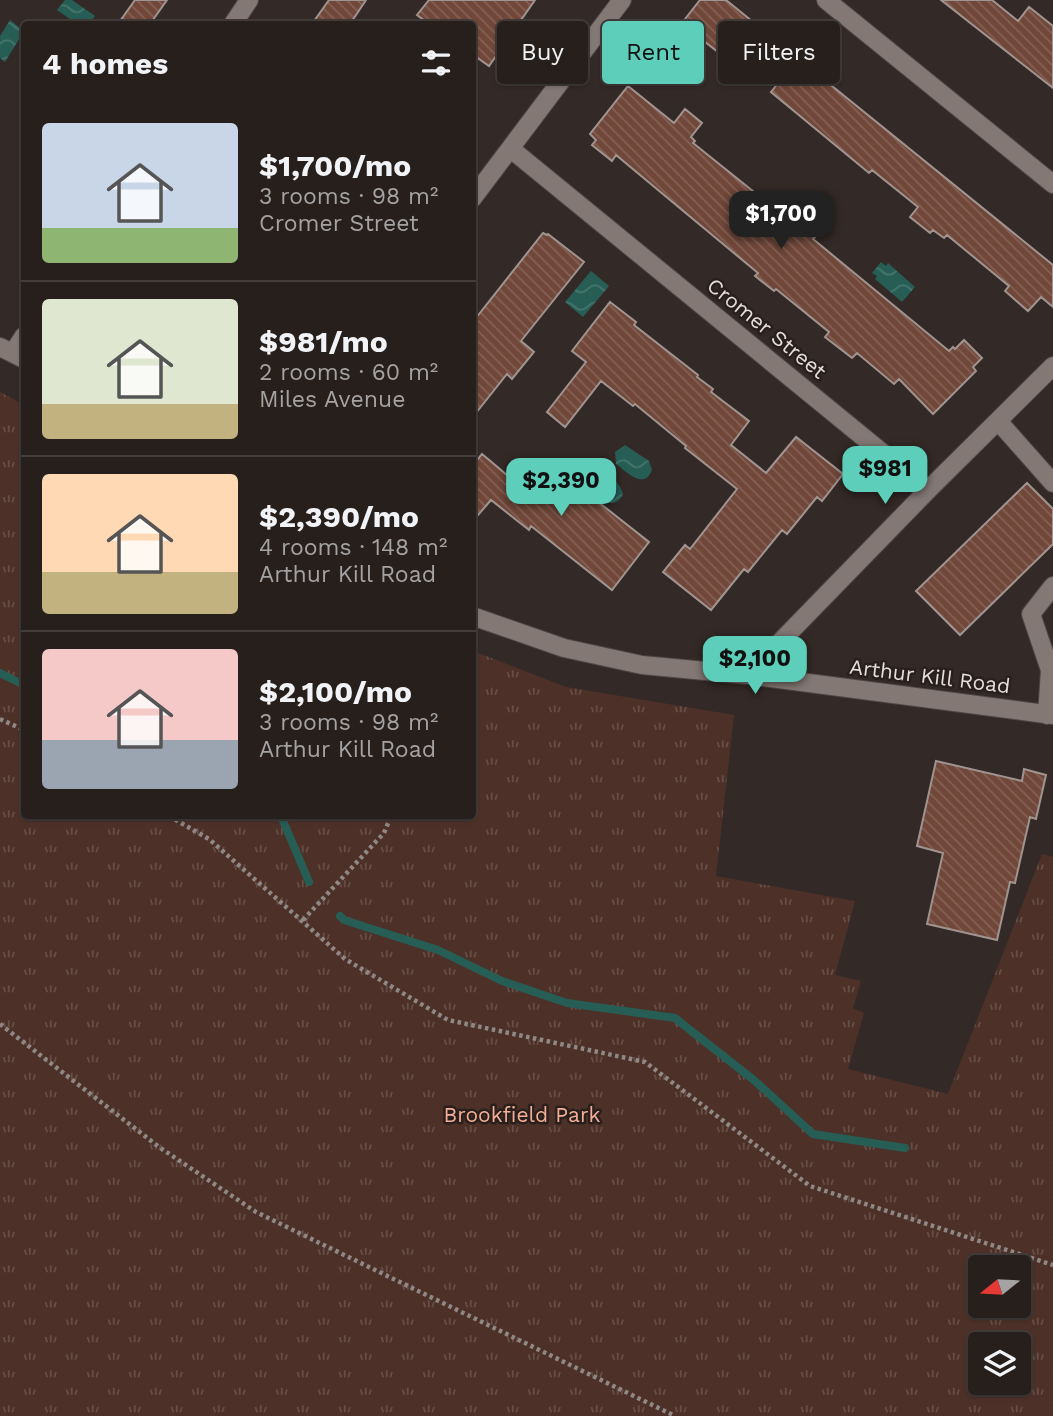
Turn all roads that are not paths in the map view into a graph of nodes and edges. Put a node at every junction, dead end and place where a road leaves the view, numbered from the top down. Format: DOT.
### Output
graph roads {
  1 [pos="249,0"];
  2 [pos="622,0"];
  3 [pos="826,0"];
  4 [pos="235,21"];
  5 [pos="511,149"];
  6 [pos="1053,184"];
  7 [pos="476,193"];
  8 [pos="1053,366"];
  9 [pos="998,421"];
  10 [pos="1053,483"];
  11 [pos="928,490"];
  12 [pos="1053,586"];
  13 [pos="476,617"];
  14 [pos="748,676"];
  15 [pos="1050,715"];
  1 -- 4 [label="street"];
  2 -- 5 [label="street"];
  3 -- 6 [label="street"];
  5 -- 7 [label="street"];
  5 -- 11 [label="street, Cromer Street"];
  8 -- 9 [label="street"];
  9 -- 10 [label="street"];
  9 -- 11 [label="street"];
  11 -- 14 [label="street"];
  12 -- 15 [label="street"];
  13 -- 14 [label="street, Arthur Kill Road"];
  14 -- 15 [label="street, Arthur Kill Road"];
}
